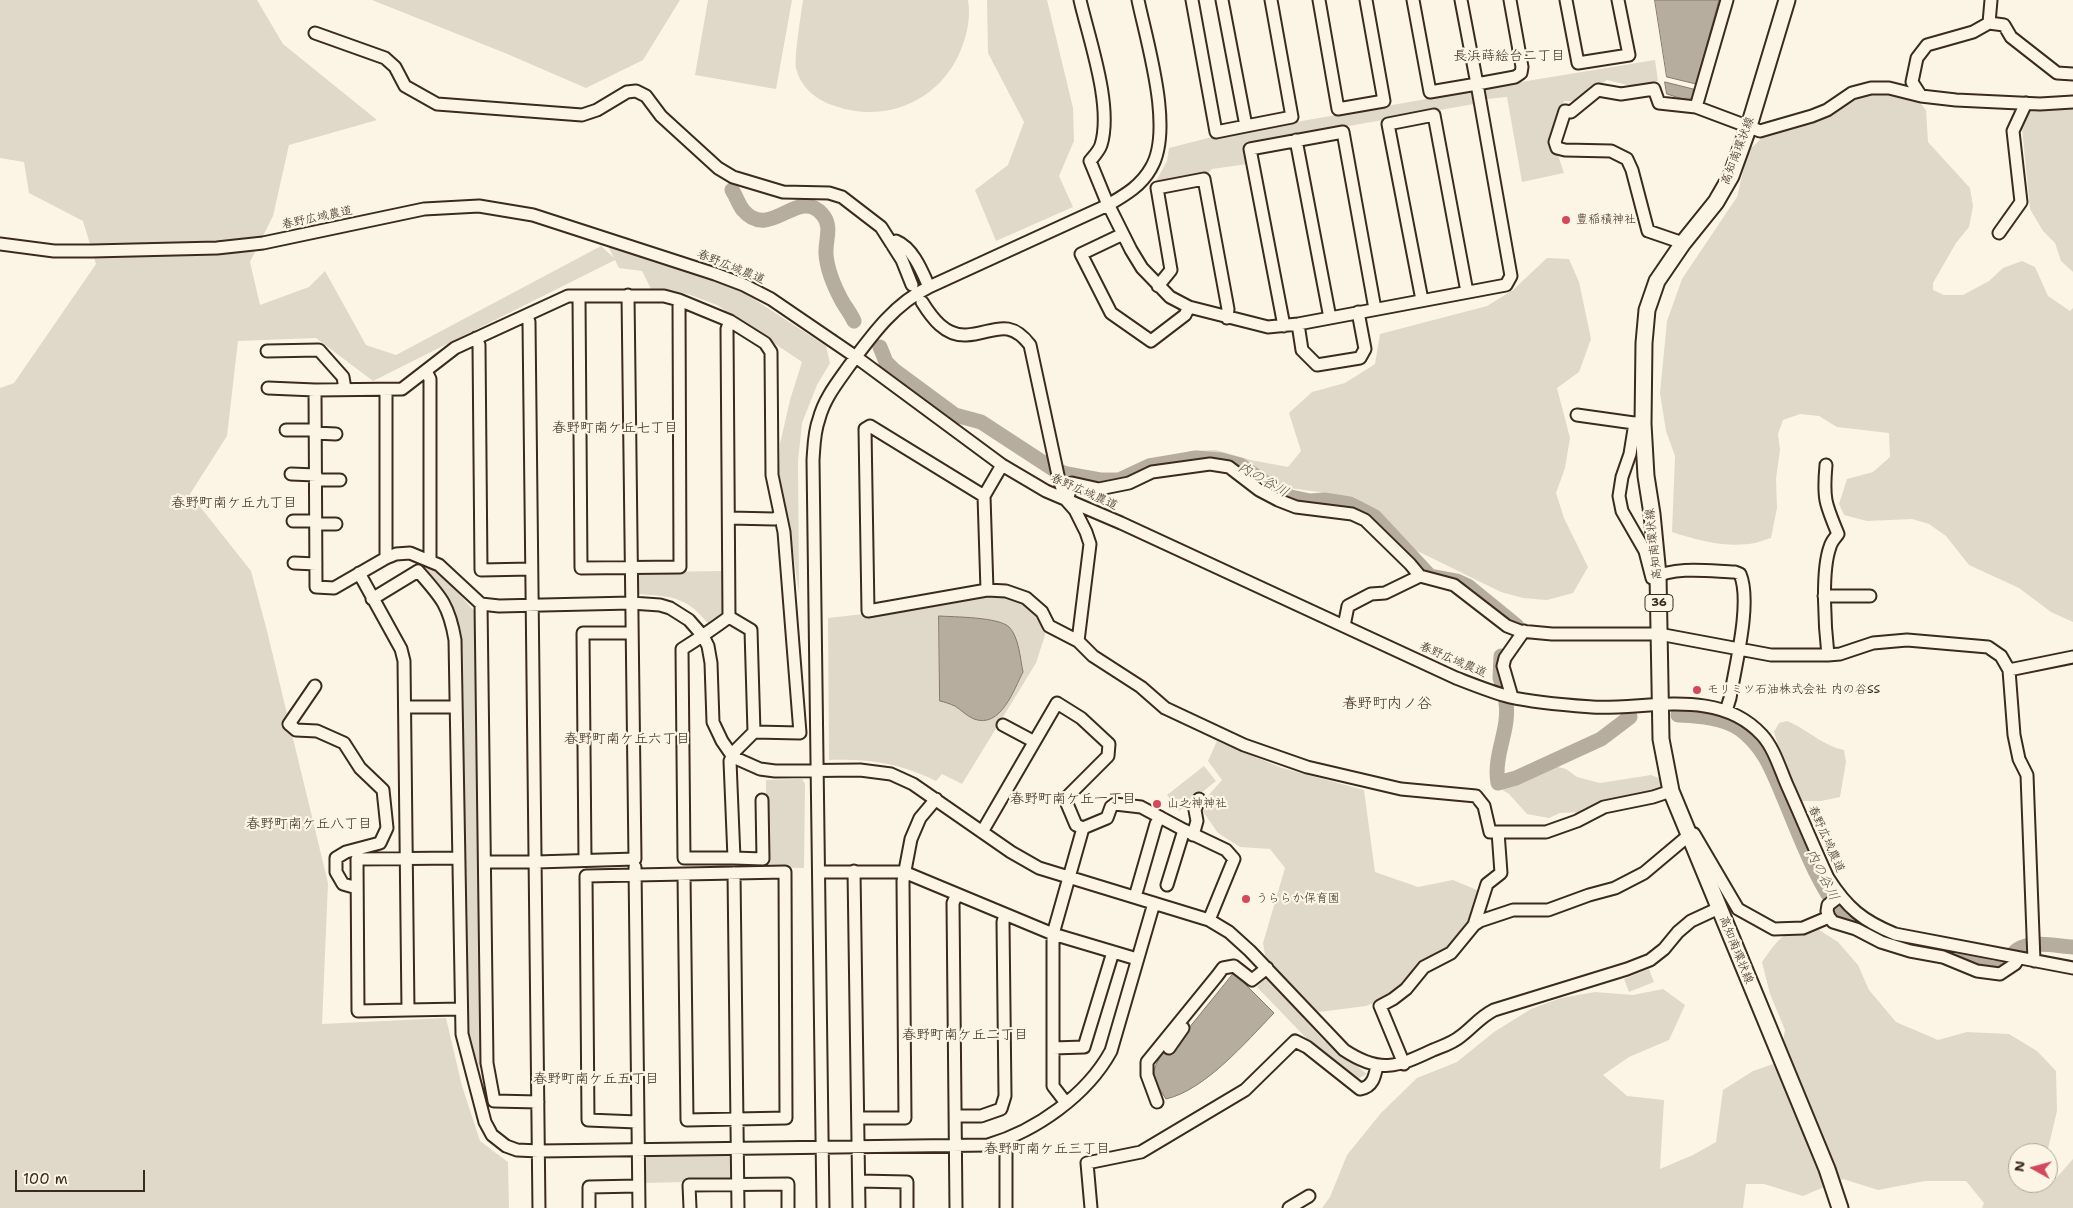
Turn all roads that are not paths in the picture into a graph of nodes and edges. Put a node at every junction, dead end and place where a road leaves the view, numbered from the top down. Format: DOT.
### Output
graph roads {
  1 [pos="1080,0"];
  2 [pos="1138,0"];
  3 [pos="1192,0"];
  4 [pos="1222,0"];
  5 [pos="1271,0"];
  6 [pos="1318,0"];
  7 [pos="1366,0"];
  8 [pos="1413,0"];
  9 [pos="1461,0"];
  10 [pos="1510,0"];
  11 [pos="1566,0"];
  12 [pos="1618,0"];
  13 [pos="1727,0"];
  14 [pos="1787,0"];
  15 [pos="1991,0"];
  16 [pos="1989,23"];
  17 [pos="315,33"];
  18 [pos="2073,74"];
  19 [pos="1477,84"];
  20 [pos="1921,96"];
  21 [pos="2073,102"];
  22 [pos="2026,103"];
  23 [pos="1696,107"];
  24 [pos="1246,126"];
  25 [pos="1749,126"];
  26 [pos="1296,140"];
  27 [pos="1108,205"];
  28 [pos="1123,234"];
  29 [pos="1999,234"];
  30 [pos="1683,242"];
  31 [pos="892,243"];
  32 [pos="0,244"];
  33 [pos="912,285"];
  34 [pos="1158,286"];
  35 [pos="929,287"];
  36 [pos="1467,292"];
  37 [pos="628,295"];
  38 [pos="579,296"];
  39 [pos="679,300"];
  40 [pos="1422,300"];
  41 [pos="922,302"];
  42 [pos="1190,307"];
  43 [pos="1375,309"];
  44 [pos="1358,312"];
  45 [pos="527,316"];
  46 [pos="1227,318"];
  47 [pos="1330,318"];
  48 [pos="730,322"];
  49 [pos="1298,324"];
  50 [pos="1284,326"];
  51 [pos="476,338"];
  52 [pos="267,351"];
  53 [pos="856,357"];
  54 [pos="426,371"];
  55 [pos="268,388"];
  56 [pos="345,389"];
  57 [pos="315,390"];
  58 [pos="386,390"];
  59 [pos="1577,414"];
  60 [pos="1639,424"];
  61 [pos="286,430"];
  62 [pos="315,432"];
  63 [pos="336,434"];
  64 [pos="1002,465"];
  65 [pos="1826,465"];
  66 [pos="292,474"];
  67 [pos="316,477"];
  68 [pos="340,480"];
  69 [pos="984,496"];
  70 [pos="1067,501"];
  71 [pos="780,516"];
  72 [pos="730,518"];
  73 [pos="293,521"];
  74 [pos="316,522"];
  75 [pos="336,524"];
  76 [pos="386,558"];
  77 [pos="430,560"];
  78 [pos="294,563"];
  79 [pos="316,564"];
  80 [pos="631,568"];
  81 [pos="532,569"];
  82 [pos="359,573"];
  83 [pos="1658,575"];
  84 [pos="1420,576"];
  85 [pos="987,590"];
  86 [pos="1824,596"];
  87 [pos="1870,596"];
  88 [pos="372,599"];
  89 [pos="482,604"];
  90 [pos="631,604"];
  91 [pos="532,605"];
  92 [pos="729,617"];
  93 [pos="1344,626"];
  94 [pos="1519,630"];
  95 [pos="631,633"];
  96 [pos="1659,634"];
  97 [pos="703,636"];
  98 [pos="1078,641"];
  99 [pos="1738,649"];
  100 [pos="1828,655"];
  101 [pos="2073,658"];
  102 [pos="2009,670"];
  103 [pos="315,686"];
  104 [pos="1512,697"];
  105 [pos="1661,704"];
  106 [pos="405,707"];
  107 [pos="456,707"];
  108 [pos="1726,711"];
  109 [pos="1003,725"];
  110 [pos="754,732"];
  111 [pos="1033,742"];
  112 [pos="733,757"];
  113 [pos="817,770"];
  114 [pos="1671,791"];
  115 [pos="936,799"];
  116 [pos="1199,799"];
  117 [pos="762,800"];
  118 [pos="1160,817"];
  119 [pos="1083,828"];
  120 [pos="982,832"];
  121 [pos="1498,832"];
  122 [pos="1188,833"];
  123 [pos="1688,836"];
  124 [pos="458,858"];
  125 [pos="734,858"];
  126 [pos="406,859"];
  127 [pos="635,859"];
  128 [pos="586,860"];
  129 [pos="486,862"];
  130 [pos="536,862"];
  131 [pos="854,871"];
  132 [pos="820,872"];
  133 [pos="904,872"];
  134 [pos="734,873"];
  135 [pos="635,875"];
  136 [pos="684,875"];
  137 [pos="1069,879"];
  138 [pos="1167,884"];
  139 [pos="357,888"];
  140 [pos="957,894"];
  141 [pos="1135,898"];
  142 [pos="1835,900"];
  143 [pos="1154,903"];
  144 [pos="1719,908"];
  145 [pos="1005,914"];
  146 [pos="1829,917"];
  147 [pos="1209,920"];
  148 [pos="1474,926"];
  149 [pos="1053,934"];
  150 [pos="1114,952"];
  151 [pos="2034,956"];
  152 [pos="2019,958"];
  153 [pos="1137,959"];
  154 [pos="1267,968"];
  155 [pos="2073,968"];
  156 [pos="1217,976"];
  157 [pos="460,1009"];
  158 [pos="408,1010"];
  159 [pos="1053,1048"];
  160 [pos="1169,1048"];
  161 [pos="1404,1064"];
  162 [pos="1377,1065"];
  163 [pos="538,1102"];
  164 [pos="1158,1102"];
  165 [pos="1066,1103"];
  166 [pos="956,1116"];
  167 [pos="737,1118"];
  168 [pos="858,1118"];
  169 [pos="638,1122"];
  170 [pos="1004,1140"];
  171 [pos="956,1145"];
  172 [pos="858,1147"];
  173 [pos="737,1148"];
  174 [pos="822,1148"];
  175 [pos="638,1150"];
  176 [pos="539,1151"];
  177 [pos="859,1182"];
  178 [pos="738,1184"];
  179 [pos="638,1186"];
  180 [pos="1310,1196"];
  181 [pos="539,1208"];
  182 [pos="589,1208"];
  183 [pos="639,1208"];
  184 [pos="690,1208"];
  185 [pos="738,1208"];
  186 [pos="788,1208"];
  187 [pos="823,1208"];
  188 [pos="859,1208"];
  189 [pos="907,1208"];
  190 [pos="956,1208"];
  191 [pos="1006,1208"];
  192 [pos="1091,1208"];
  193 [pos="1289,1208"];
  194 [pos="1840,1208"];
  1 -- 27 [label="street"];
  2 -- 27 [label="street"];
  3 -- 24 [label="street"];
  4 -- 24 [label="street"];
  5 -- 24 [label="street"];
  6 -- 7 [label="street"];
  8 -- 19 [label="street"];
  9 -- 19 [label="street"];
  10 -- 19 [label="street"];
  11 -- 12 [label="street"];
  13 -- 23 [label="street"];
  14 -- 25 [label="main road, 高知南環状線 / 36"];
  15 -- 16 [label="street"];
  16 -- 18 [label="street"];
  16 -- 20 [label="street"];
  17 -- 31 [label="street"];
  19 -- 36 [label="street"];
  20 -- 22 [label="street"];
  20 -- 25 [label="street"];
  21 -- 22 [label="street"];
  22 -- 29 [label="street"];
  23 -- 25 [label="street"];
  23 -- 30 [label="street"];
  25 -- 30 [label="main road, 高知南環状線 / 36"];
  26 -- 43 [label="street"];
  26 -- 47 [label="street"];
  26 -- 50 [label="street"];
  27 -- 28 [label="street"];
  27 -- 35 [label="street"];
  28 -- 34 [label="street"];
  28 -- 42 [label="street"];
  30 -- 60 [label="main road, 高知南環状線 / 36"];
  31 -- 33 [label="street"];
  31 -- 35 [label="street"];
  32 -- 53 [label="street, 春野広域農道"];
  34 -- 42 [label="street"];
  34 -- 46 [label="street"];
  35 -- 53 [label="street"];
  36 -- 40 [label="street"];
  36 -- 40 [label="street"];
  37 -- 38 [label="street"];
  37 -- 39 [label="street"];
  37 -- 80 [label="street"];
  38 -- 45 [label="street"];
  38 -- 80 [label="street"];
  39 -- 48 [label="street"];
  39 -- 80 [label="street"];
  40 -- 43 [label="street"];
  41 -- 70 [label="street"];
  42 -- 46 [label="street"];
  43 -- 44 [label="street"];
  44 -- 47 [label="street"];
  44 -- 49 [label="street"];
  45 -- 51 [label="street"];
  45 -- 81 [label="street"];
  46 -- 50 [label="street"];
  47 -- 49 [label="street"];
  48 -- 71 [label="street"];
  48 -- 72 [label="street"];
  49 -- 50 [label="street"];
  51 -- 54 [label="street"];
  51 -- 81 [label="street"];
  52 -- 56 [label="street"];
  53 -- 64 [label="street, 春野広域農道"];
  53 -- 113 [label="street"];
  54 -- 58 [label="street"];
  54 -- 77 [label="street"];
  55 -- 57 [label="street"];
  56 -- 57 [label="street"];
  56 -- 58 [label="street"];
  57 -- 62 [label="street"];
  58 -- 76 [label="street"];
  59 -- 60 [label="street"];
  60 -- 83 [label="main road, 高知南環状線 / 36"];
  60 -- 83 [label="street"];
  61 -- 62 [label="street"];
  62 -- 63 [label="street"];
  62 -- 67 [label="street"];
  64 -- 69 [label="street"];
  64 -- 70 [label="street, 春野広域農道"];
  65 -- 86 [label="street"];
  66 -- 67 [label="street"];
  67 -- 68 [label="street"];
  67 -- 74 [label="street"];
  69 -- 85 [label="street"];
  69 -- 85 [label="street"];
  70 -- 84 [label="street"];
  70 -- 93 [label="street, 春野広域農道"];
  70 -- 98 [label="street"];
  71 -- 72 [label="street"];
  71 -- 110 [label="street"];
  72 -- 92 [label="street"];
  73 -- 74 [label="street"];
  74 -- 75 [label="street"];
  74 -- 79 [label="street"];
  76 -- 77 [label="street"];
  76 -- 82 [label="street"];
  77 -- 89 [label="street"];
  78 -- 79 [label="street"];
  79 -- 82 [label="street"];
  80 -- 90 [label="street"];
  81 -- 91 [label="street"];
  82 -- 88 [label="street"];
  83 -- 96 [label="main road, 高知南環状線 / 36"];
  83 -- 99 [label="street"];
  84 -- 93 [label="street"];
  84 -- 94 [label="street"];
  85 -- 98 [label="street"];
  86 -- 87 [label="street"];
  86 -- 100 [label="street"];
  88 -- 106 [label="street"];
  88 -- 107 [label="street"];
  89 -- 91 [label="street"];
  89 -- 129 [label="street"];
  90 -- 91 [label="street"];
  90 -- 95 [label="street"];
  90 -- 97 [label="street"];
  91 -- 130 [label="street"];
  92 -- 97 [label="street"];
  92 -- 110 [label="street"];
  93 -- 104 [label="street, 春野広域農道"];
  94 -- 96 [label="street"];
  94 -- 104 [label="street"];
  95 -- 127 [label="street"];
  95 -- 128 [label="street"];
  96 -- 99 [label="street"];
  96 -- 105 [label="main road, 高知南環状線 / 36"];
  97 -- 112 [label="street"];
  97 -- 125 [label="street"];
  98 -- 121 [label="street"];
  99 -- 100 [label="street"];
  99 -- 108 [label="street"];
  100 -- 102 [label="street"];
  101 -- 102 [label="street"];
  102 -- 151 [label="street"];
  103 -- 139 [label="street"];
  104 -- 105 [label="street, 春野広域農道"];
  105 -- 108 [label="street, 春野広域農道"];
  105 -- 114 [label="main road, 高知南環状線 / 36"];
  106 -- 107 [label="street"];
  106 -- 126 [label="street"];
  107 -- 124 [label="street"];
  108 -- 142 [label="street, 春野広域農道"];
  109 -- 111 [label="street"];
  110 -- 112 [label="street"];
  111 -- 119 [label="street"];
  111 -- 120 [label="street"];
  112 -- 113 [label="street"];
  112 -- 125 [label="street"];
  113 -- 115 [label="street"];
  113 -- 132 [label="street"];
  114 -- 121 [label="street"];
  114 -- 123 [label="main road, 高知南環状線 / 36"];
  115 -- 120 [label="street"];
  115 -- 133 [label="street"];
  116 -- 122 [label="street"];
  117 -- 125 [label="street"];
  118 -- 119 [label="street"];
  118 -- 122 [label="street"];
  118 -- 141 [label="street"];
  119 -- 137 [label="street"];
  120 -- 137 [label="street"];
  121 -- 148 [label="street"];
  122 -- 138 [label="street"];
  122 -- 147 [label="street"];
  123 -- 144 [label="main road, 高知南環状線 / 36"];
  123 -- 146 [label="street"];
  123 -- 148 [label="street"];
  124 -- 126 [label="street"];
  124 -- 157 [label="street"];
  126 -- 139 [label="street"];
  126 -- 158 [label="street"];
  127 -- 128 [label="street"];
  127 -- 135 [label="street"];
  128 -- 130 [label="street"];
  129 -- 130 [label="street"];
  129 -- 163 [label="street"];
  130 -- 163 [label="street"];
  131 -- 132 [label="street"];
  131 -- 133 [label="street"];
  131 -- 168 [label="street"];
  132 -- 174 [label="street"];
  133 -- 140 [label="street"];
  133 -- 168 [label="street"];
  134 -- 136 [label="street"];
  134 -- 167 [label="street"];
  134 -- 167 [label="street"];
  135 -- 136 [label="street"];
  135 -- 169 [label="street"];
  135 -- 169 [label="street"];
  136 -- 167 [label="street"];
  137 -- 141 [label="street"];
  137 -- 149 [label="street"];
  139 -- 158 [label="street"];
  140 -- 145 [label="street"];
  140 -- 166 [label="street"];
  141 -- 143 [label="street"];
  142 -- 146 [label="street"];
  142 -- 152 [label="street, 春野広域農道"];
  143 -- 147 [label="street"];
  143 -- 153 [label="street"];
  144 -- 161 [label="street"];
  144 -- 194 [label="main road, 高知南環状線 / 36"];
  145 -- 149 [label="street"];
  145 -- 166 [label="street"];
  146 -- 152 [label="street"];
  147 -- 154 [label="street"];
  148 -- 161 [label="street"];
  149 -- 150 [label="street"];
  149 -- 159 [label="street"];
  150 -- 153 [label="street"];
  150 -- 159 [label="street"];
  151 -- 152 [label="street, 春野広域農道"];
  151 -- 155 [label="street, 春野広域農道"];
  153 -- 165 [label="street"];
  154 -- 156 [label="street"];
  154 -- 162 [label="street"];
  156 -- 160 [label="street"];
  156 -- 164 [label="street"];
  157 -- 158 [label="street"];
  157 -- 176 [label="street"];
  159 -- 165 [label="street"];
  161 -- 162 [label="street"];
  162 -- 192 [label="street"];
  163 -- 176 [label="street"];
  165 -- 170 [label="street"];
  166 -- 171 [label="street"];
  167 -- 173 [label="street"];
  168 -- 172 [label="street"];
  169 -- 175 [label="street"];
  170 -- 171 [label="street"];
  170 -- 191 [label="street"];
  171 -- 172 [label="street"];
  171 -- 190 [label="street"];
  172 -- 174 [label="street"];
  172 -- 177 [label="street"];
  173 -- 174 [label="street"];
  173 -- 175 [label="street"];
  173 -- 178 [label="street"];
  174 -- 187 [label="street"];
  175 -- 176 [label="street"];
  175 -- 179 [label="street"];
  176 -- 181 [label="street"];
  177 -- 188 [label="street"];
  177 -- 189 [label="street"];
  178 -- 184 [label="street"];
  178 -- 185 [label="street"];
  178 -- 186 [label="street"];
  179 -- 182 [label="street"];
  179 -- 183 [label="street"];
  180 -- 193 [label="street"];
}
